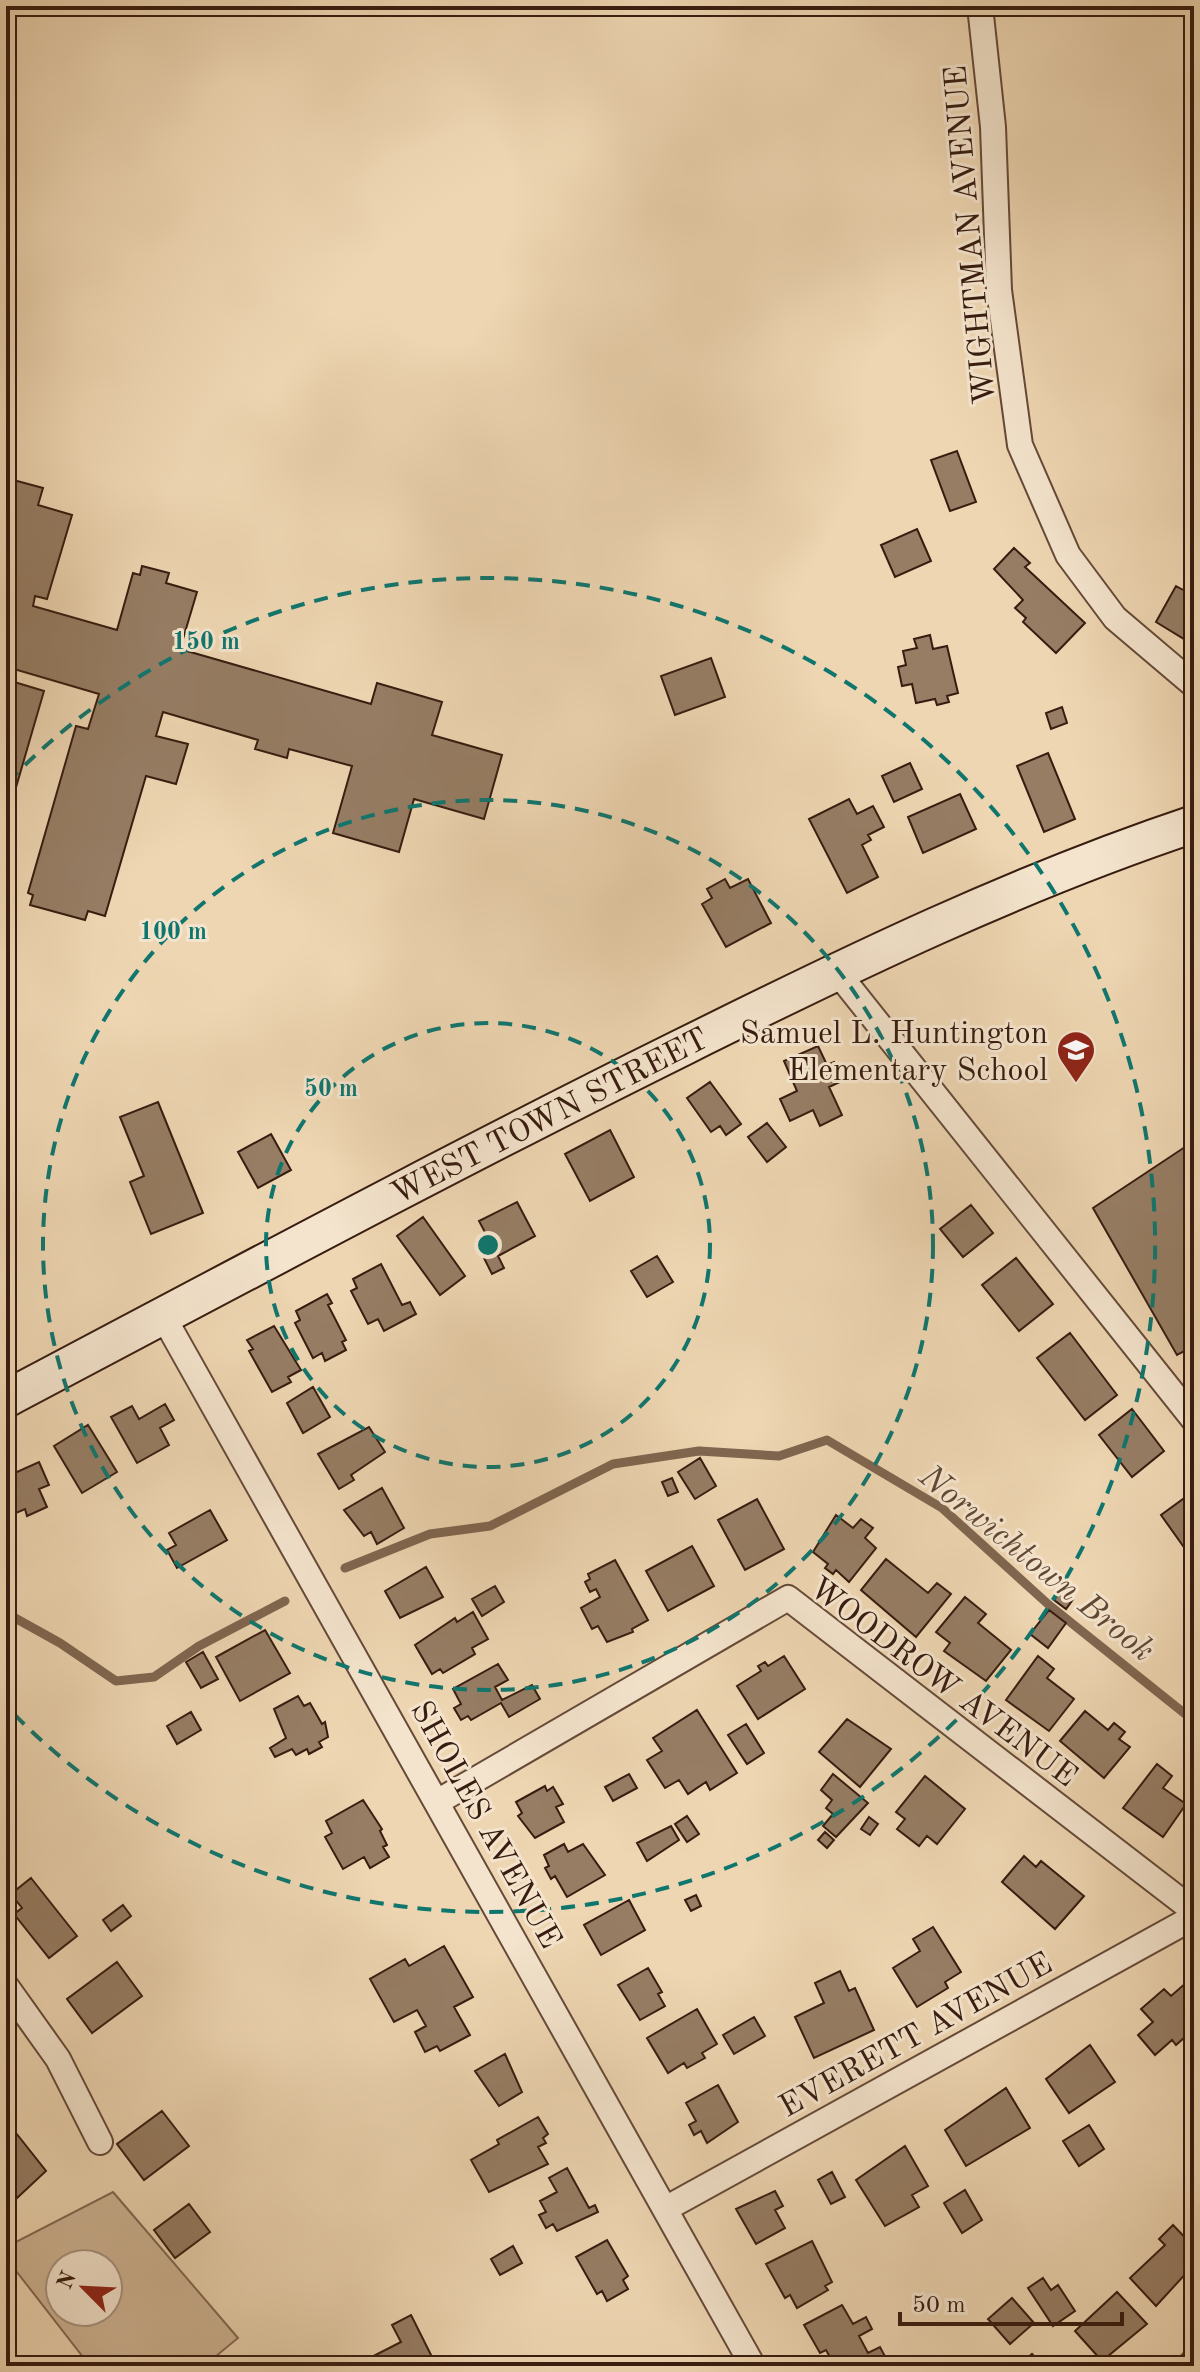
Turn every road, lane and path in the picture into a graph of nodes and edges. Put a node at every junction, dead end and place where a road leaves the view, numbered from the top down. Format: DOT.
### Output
graph roads {
  1 [pos="980,6"];
  2 [pos="1194,685"];
  3 [pos="1194,824"];
  4 [pos="837,972"];
  5 [pos="163,1316"];
  6 [pos="6,1399"];
  7 [pos="1194,1420"];
  8 [pos="437,1802"];
  9 [pos="1194,1914"];
  10 [pos="6,1986"];
  11 [pos="100,2142"];
  12 [pos="667,2208"];
  13 [pos="1194,2361"];
  14 [pos="753,2366"];
  15 [pos="1189,2366"];
  1 -- 2 [label="street, WIGHTMAN AVENUE"];
  3 -- 4 [label="main road, WEST TOWN STREET"];
  4 -- 5 [label="main road, WEST TOWN STREET"];
  4 -- 7 [label="street"];
  5 -- 6 [label="main road, WEST TOWN STREET"];
  5 -- 8 [label="street, SHOLES AVENUE"];
  8 -- 9 [label="street, WOODROW AVENUE"];
  8 -- 12 [label="street, SHOLES AVENUE"];
  9 -- 12 [label="street, EVERETT AVENUE"];
  10 -- 11 [label="street"];
  12 -- 14 [label="street, SHOLES AVENUE"];
  13 -- 15 [label="street"];
}
